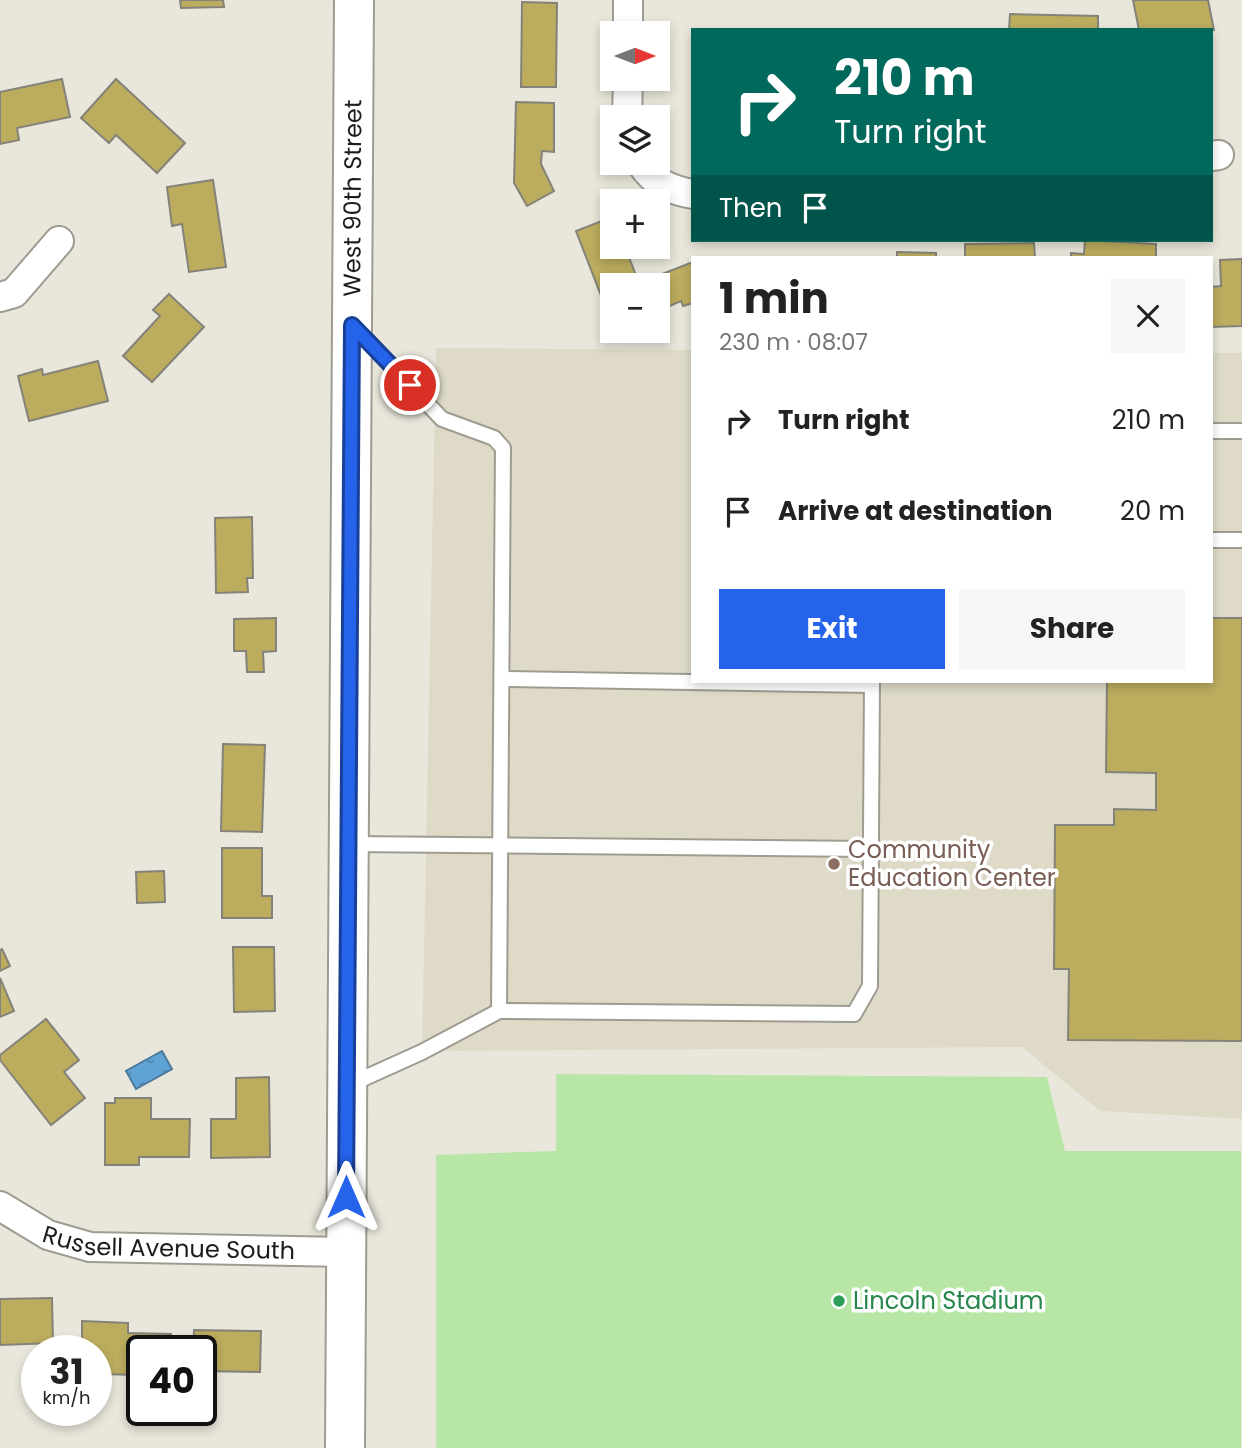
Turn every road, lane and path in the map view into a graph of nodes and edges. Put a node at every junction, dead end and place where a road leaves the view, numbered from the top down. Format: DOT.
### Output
graph roads {
  1 [pos="354,0"];
  2 [pos="628,0"];
  3 [pos="628,21"];
  4 [pos="649,175"];
  5 [pos="691,194"];
  6 [pos="59,241"];
  7 [pos="0,297"];
  8 [pos="352,325"];
  9 [pos="1213,431"];
  10 [pos="1242,431"];
  11 [pos="1213,540"];
  12 [pos="1242,540"];
  13 [pos="502,679"];
  14 [pos="691,681"];
  15 [pos="872,683"];
  16 [pos="349,844"];
  17 [pos="501,845"];
  18 [pos="871,849"];
  19 [pos="499,1011"];
  20 [pos="347,1086"];
  21 [pos="0,1206"];
  22 [pos="346,1252"];
  23 [pos="345,1448"];
  1 -- 8 [label="street, West 90th Street"];
  2 -- 3 [label="street"];
  4 -- 5 [label="street"];
  6 -- 7 [label="street"];
  8 -- 13 [label="lane"];
  8 -- 16 [label="street, West 90th Street"];
  9 -- 10 [label="lane"];
  11 -- 12 [label="lane"];
  13 -- 14 [label="lane"];
  13 -- 17 [label="lane"];
  15 -- 18 [label="lane"];
  16 -- 17 [label="lane"];
  16 -- 20 [label="street, West 90th Street"];
  17 -- 18 [label="lane"];
  17 -- 19 [label="lane"];
  18 -- 19 [label="lane"];
  19 -- 20 [label="lane"];
  20 -- 22 [label="street, West 90th Street"];
  21 -- 22 [label="street, Russell Avenue South"];
  22 -- 23 [label="street, West 90th Street"];
}
